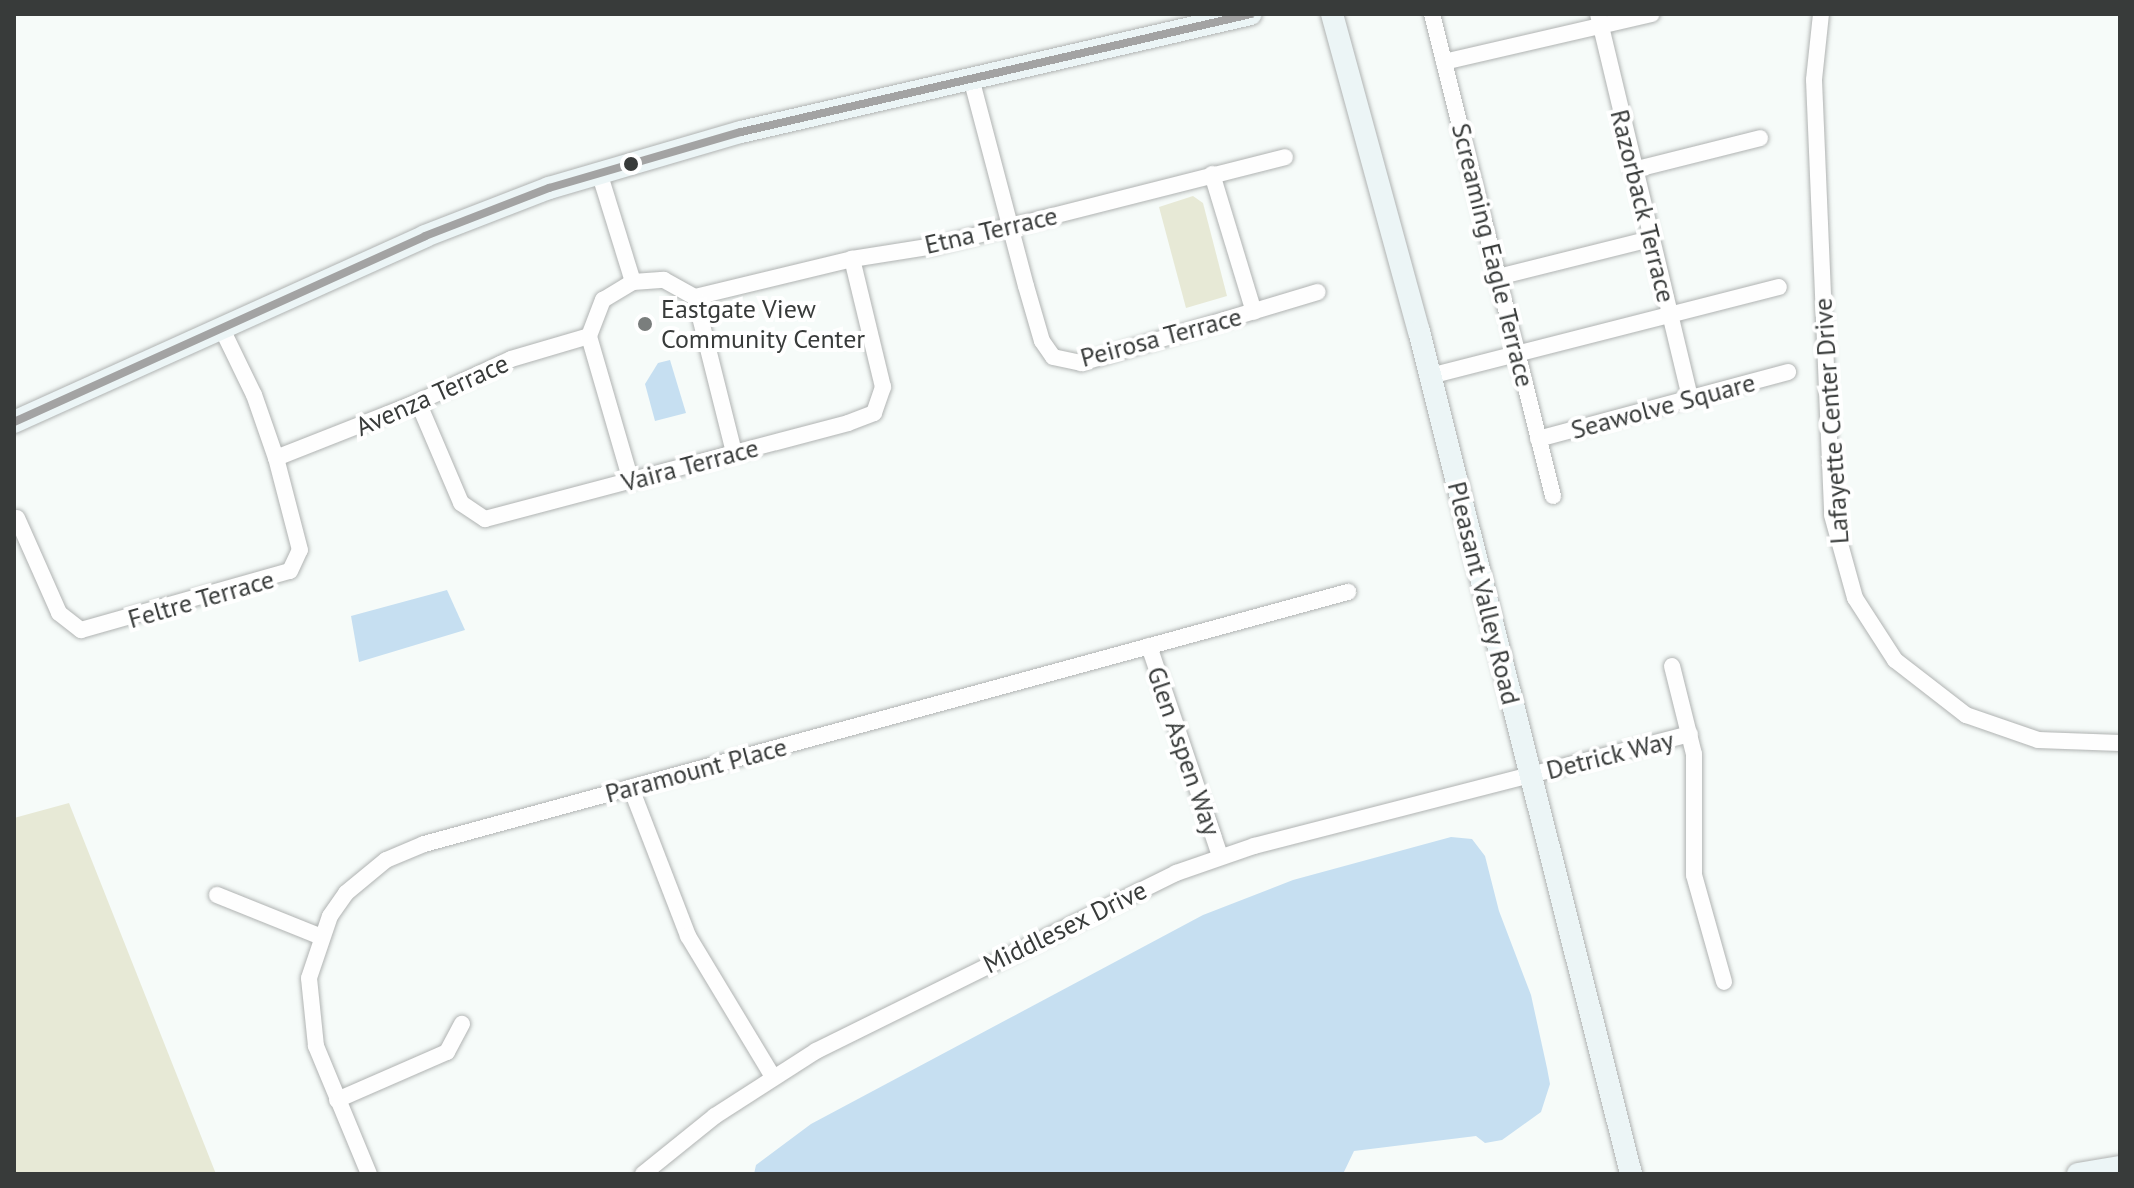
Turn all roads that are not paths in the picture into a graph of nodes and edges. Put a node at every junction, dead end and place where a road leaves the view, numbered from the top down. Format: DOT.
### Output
graph roads {
  1 [pos="1251,14"];
  2 [pos="1332,14"];
  3 [pos="1432,14"];
  4 [pos="1652,14"];
  5 [pos="1821,14"];
  6 [pos="1599,20"];
  7 [pos="1444,62"];
  8 [pos="971,78"];
  9 [pos="1760,138"];
  10 [pos="1285,157"];
  11 [pos="1633,170"];
  12 [pos="599,172"];
  13 [pos="1212,174"];
  14 [pos="1010,226"];
  15 [pos="1650,239"];
  16 [pos="852,259"];
  17 [pos="1498,277"];
  18 [pos="633,282"];
  19 [pos="1779,287"];
  20 [pos="1318,292"];
  21 [pos="695,297"];
  22 [pos="1254,312"];
  23 [pos="1670,316"];
  24 [pos="222,329"];
  25 [pos="589,336"];
  26 [pos="1518,356"];
  27 [pos="1788,372"];
  28 [pos="1430,376"];
  29 [pos="1690,398"];
  30 [pos="418,402"];
  31 [pos="14,422"];
  32 [pos="1538,439"];
  33 [pos="734,452"];
  34 [pos="276,458"];
  35 [pos="631,481"];
  36 [pos="1553,496"];
  37 [pos="17,518"];
  38 [pos="1348,592"];
  39 [pos="1149,646"];
  40 [pos="1672,666"];
  41 [pos="1690,734"];
  42 [pos="2120,743"];
  43 [pos="1530,775"];
  44 [pos="631,788"];
  45 [pos="1220,856"];
  46 [pos="217,895"];
  47 [pos="319,936"];
  48 [pos="1724,982"];
  49 [pos="462,1024"];
  50 [pos="773,1077"];
  51 [pos="337,1100"];
  52 [pos="2120,1167"];
  53 [pos="369,1174"];
  54 [pos="643,1174"];
  55 [pos="1631,1174"];
  56 [pos="2078,1174"];
  1 -- 8 [label="street"];
  2 -- 28 [label="street, Pleasant Valley Road"];
  3 -- 7 [label="street, Screaming Eagle Terrace"];
  4 -- 6 [label="street"];
  5 -- 42 [label="street, Lafayette Center Drive"];
  6 -- 7 [label="street"];
  6 -- 11 [label="street, Razorback Terrace"];
  7 -- 17 [label="street, Screaming Eagle Terrace"];
  8 -- 12 [label="street"];
  8 -- 14 [label="street, Peirosa Terrace"];
  9 -- 11 [label="street"];
  10 -- 13 [label="street, Etna Terrace"];
  11 -- 15 [label="street, Razorback Terrace"];
  12 -- 18 [label="street"];
  12 -- 24 [label="street"];
  13 -- 14 [label="street, Etna Terrace"];
  13 -- 22 [label="street"];
  14 -- 16 [label="street, Etna Terrace"];
  14 -- 22 [label="street, Peirosa Terrace"];
  15 -- 17 [label="street"];
  15 -- 23 [label="street, Razorback Terrace"];
  16 -- 21 [label="street, Etna Terrace"];
  16 -- 33 [label="street, Vaira Terrace"];
  17 -- 26 [label="street, Screaming Eagle Terrace"];
  18 -- 21 [label="street"];
  18 -- 25 [label="street"];
  19 -- 23 [label="street"];
  20 -- 22 [label="street, Peirosa Terrace"];
  21 -- 33 [label="street"];
  23 -- 26 [label="street"];
  23 -- 29 [label="street, Razorback Terrace"];
  24 -- 31 [label="street"];
  24 -- 34 [label="street, Feltre Terrace"];
  25 -- 30 [label="street, Avenza Terrace"];
  25 -- 35 [label="street"];
  26 -- 28 [label="street"];
  26 -- 32 [label="street, Screaming Eagle Terrace"];
  27 -- 29 [label="street, Seawolve Square"];
  28 -- 43 [label="street, Pleasant Valley Road"];
  29 -- 32 [label="street, Seawolve Square"];
  30 -- 34 [label="street, Avenza Terrace"];
  30 -- 35 [label="street, Vaira Terrace"];
  32 -- 36 [label="street, Screaming Eagle Terrace"];
  33 -- 35 [label="street, Vaira Terrace"];
  34 -- 37 [label="street, Feltre Terrace"];
  38 -- 39 [label="street, Paramount Place"];
  39 -- 44 [label="street, Paramount Place"];
  39 -- 45 [label="street, Glen Aspen Way"];
  40 -- 41 [label="street"];
  41 -- 43 [label="street, Detrick Way"];
  41 -- 48 [label="street"];
  43 -- 45 [label="street, Middlesex Drive"];
  43 -- 55 [label="street, Pleasant Valley Road"];
  44 -- 47 [label="street, Paramount Place"];
  44 -- 50 [label="street"];
  45 -- 50 [label="street, Middlesex Drive"];
  46 -- 47 [label="street"];
  47 -- 51 [label="street, Paramount Place"];
  49 -- 51 [label="street"];
  50 -- 54 [label="street, Middlesex Drive"];
  51 -- 53 [label="street, Paramount Place"];
  52 -- 56 [label="street"];
}
